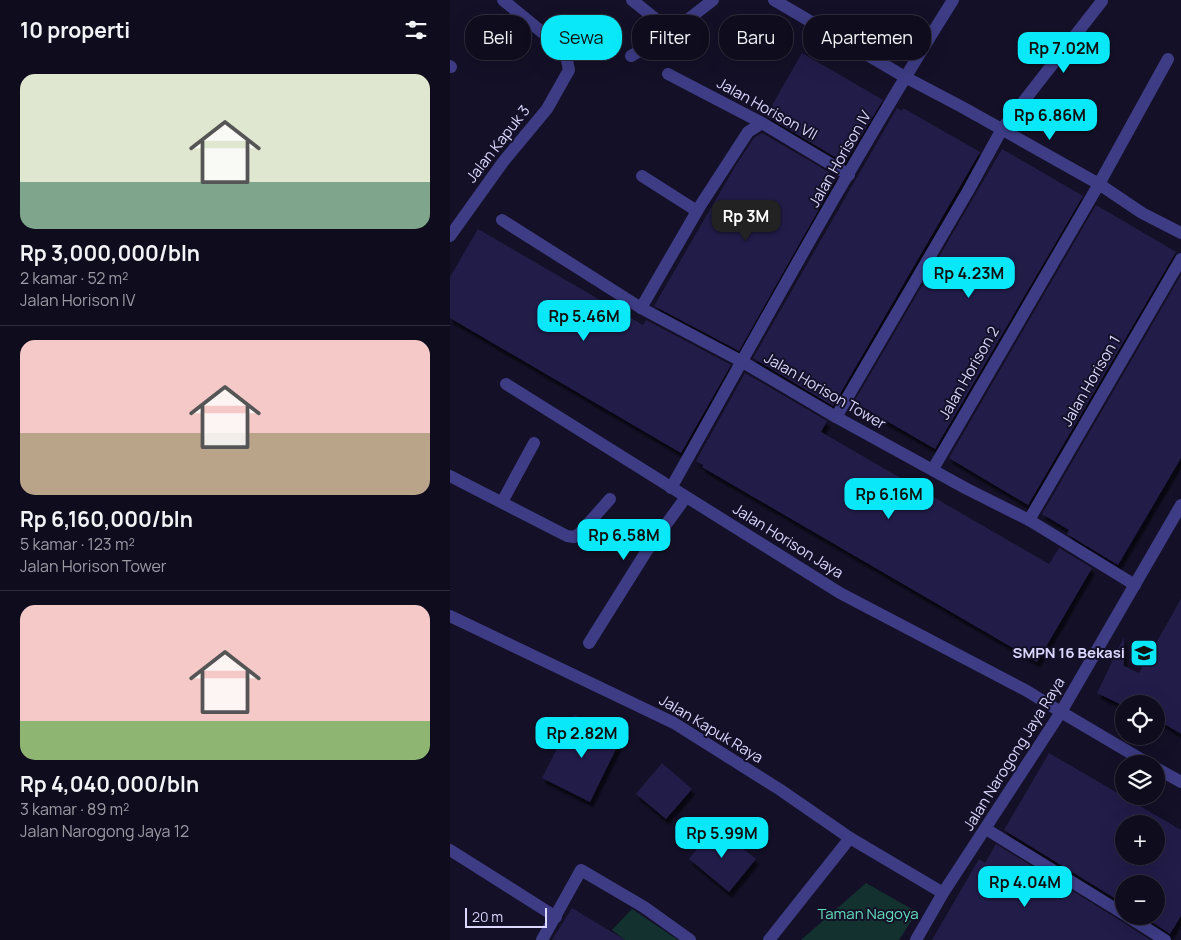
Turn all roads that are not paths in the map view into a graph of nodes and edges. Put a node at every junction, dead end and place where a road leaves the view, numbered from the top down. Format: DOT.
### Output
graph roads {
  1 [pos="503,0"];
  2 [pos="632,0"];
  3 [pos="713,0"];
  4 [pos="774,0"];
  5 [pos="953,0"];
  6 [pos="1102,0"];
  7 [pos="651,15"];
  8 [pos="694,15"];
  9 [pos="1168,60"];
  10 [pos="668,74"];
  11 [pos="905,77"];
  12 [pos="762,122"];
  13 [pos="1002,129"];
  14 [pos="849,175"];
  15 [pos="642,176"];
  16 [pos="1099,184"];
  17 [pos="697,211"];
  18 [pos="502,220"];
  19 [pos="1181,233"];
  20 [pos="450,236"];
  21 [pos="1181,259"];
  22 [pos="641,308"];
  23 [pos="741,361"];
  24 [pos="506,384"];
  25 [pos="836,418"];
  26 [pos="534,443"];
  27 [pos="933,468"];
  28 [pos="450,476"];
  29 [pos="671,488"];
  30 [pos="686,498"];
  31 [pos="610,499"];
  32 [pos="502,502"];
  33 [pos="1181,505"];
  34 [pos="1029,520"];
  35 [pos="1135,585"];
  36 [pos="450,616"];
  37 [pos="589,643"];
  38 [pos="1060,712"];
  39 [pos="1134,755"];
  40 [pos="1165,773"];
  41 [pos="1181,782"];
  42 [pos="986,829"];
  43 [pos="850,838"];
  44 [pos="450,850"];
  45 [pos="943,893"];
  46 [pos="1115,908"];
  47 [pos="556,917"];
  48 [pos="1141,925"];
  49 [pos="921,939"];
  50 [pos="542,940"];
  51 [pos="690,940"];
  52 [pos="769,940"];
  53 [pos="1165,940"];
  1 -- 20 [label="street, Jalan Kapuk 3"];
  2 -- 7 [label="street"];
  3 -- 8 [label="street"];
  4 -- 11 [label="street"];
  5 -- 11 [label="street, Jalan Horison IV"];
  6 -- 13 [label="street"];
  9 -- 16 [label="street, Jalan Horison 2"];
  10 -- 12 [label="street, Jalan Horison VII"];
  11 -- 13 [label="street"];
  11 -- 14 [label="street, Jalan Horison IV"];
  12 -- 14 [label="street, Jalan Horison VII"];
  12 -- 17 [label="street"];
  13 -- 16 [label="street"];
  13 -- 25 [label="street"];
  14 -- 23 [label="street, Jalan Horison IV"];
  15 -- 17 [label="street"];
  16 -- 19 [label="street"];
  16 -- 27 [label="street, Jalan Horison 2"];
  17 -- 22 [label="street"];
  18 -- 22 [label="street, Jalan Horison Tower"];
  21 -- 34 [label="street, Jalan Horison 1"];
  22 -- 23 [label="street, Jalan Horison Tower"];
  23 -- 25 [label="street, Jalan Horison Tower"];
  23 -- 29 [label="street, Jalan Horison IV"];
  24 -- 29 [label="street, Jalan Horison Jaya"];
  25 -- 27 [label="street, Jalan Horison Tower"];
  26 -- 32 [label="street"];
  27 -- 34 [label="street, Jalan Horison Tower"];
  28 -- 32 [label="street"];
  29 -- 30 [label="street, Jalan Horison Jaya"];
  30 -- 37 [label="street"];
  30 -- 38 [label="street, Jalan Horison Jaya"];
  31 -- 32 [label="street"];
  33 -- 35 [label="street, Jalan Narogong Jaya Raya"];
  34 -- 35 [label="street, Jalan Horison Tower"];
  35 -- 38 [label="street, Jalan Narogong Jaya Raya"];
  36 -- 43 [label="street, Jalan Kapuk Raya"];
  38 -- 39 [label="street, Jalan Horison Jaya"];
  38 -- 42 [label="street, Jalan Narogong Jaya Raya"];
  40 -- 41 [label="street"];
  42 -- 45 [label="street, Jalan Narogong Jaya Raya"];
  42 -- 46 [label="street"];
  43 -- 45 [label="street, Jalan Kapuk Raya"];
  43 -- 52 [label="street"];
  44 -- 47 [label="street"];
  45 -- 49 [label="street, Jalan Narogong Jaya Raya"];
  47 -- 50 [label="street"];
  47 -- 51 [label="street"];
  48 -- 53 [label="street"];
}
